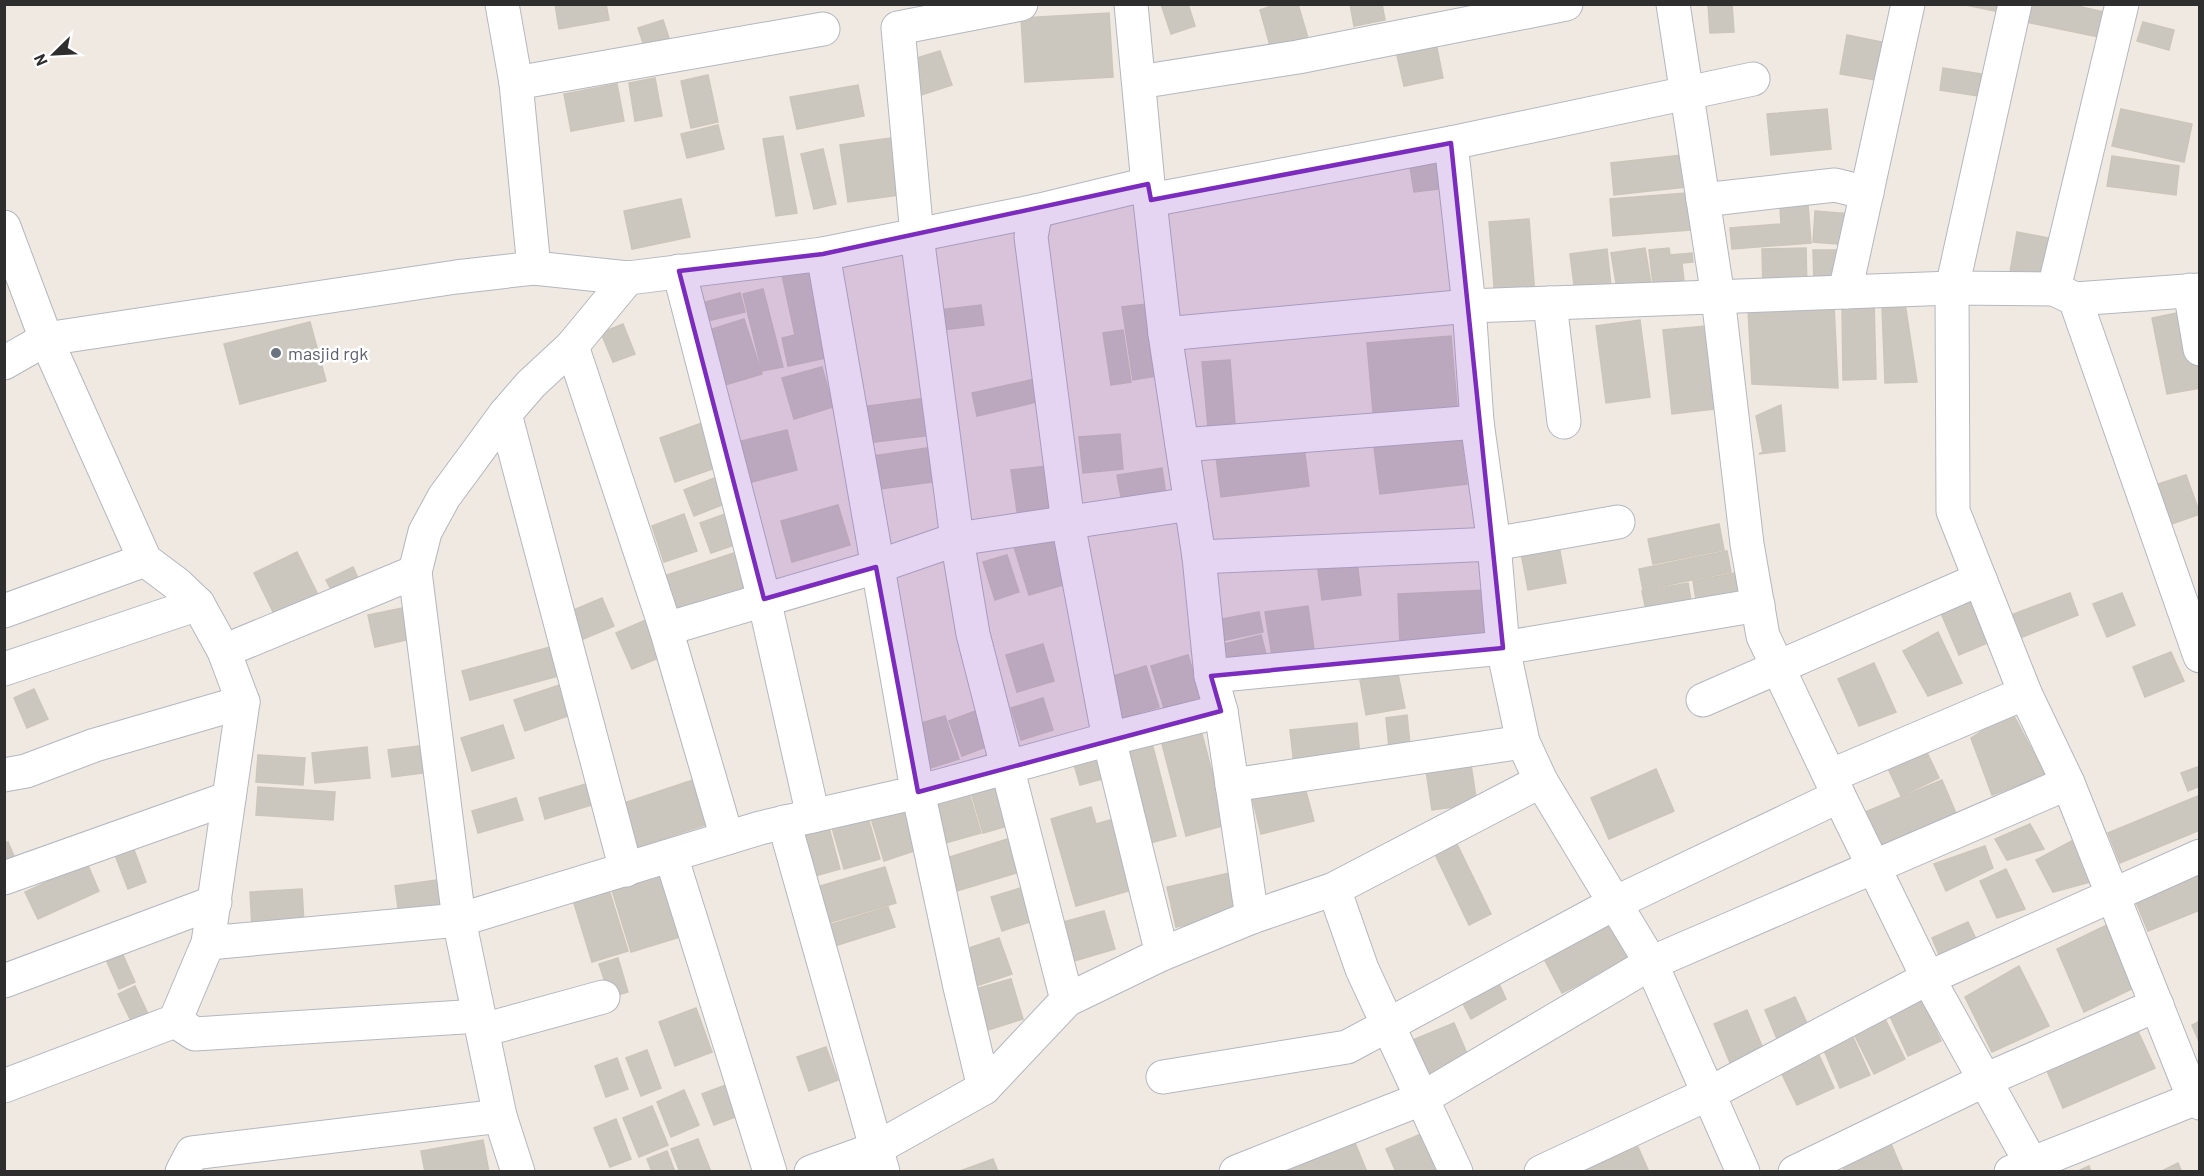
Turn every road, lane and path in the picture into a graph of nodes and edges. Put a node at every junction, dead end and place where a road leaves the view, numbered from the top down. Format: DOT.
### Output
graph roads {
  1 [pos="502,4"];
  2 [pos="1021,4"];
  3 [pos="1131,4"];
  4 [pos="1566,4"];
  5 [pos="1673,4"];
  6 [pos="1908,4"];
  7 [pos="2015,4"];
  8 [pos="2122,4"];
  9 [pos="823,29"];
  10 [pos="1753,79"];
  11 [pos="516,82"];
  12 [pos="1139,82"];
  13 [pos="1686,92"];
  14 [pos="1451,143"];
  15 [pos="1150,192"];
  16 [pos="1867,193"];
  17 [pos="1703,200"];
  18 [pos="1036,211"];
  19 [pos="4,227"];
  20 [pos="917,236"];
  21 [pos="823,254"];
  22 [pos="534,268"];
  23 [pos="679,271"];
  24 [pos="13,275"];
  25 [pos="628,278"];
  26 [pos="1952,288"];
  27 [pos="2194,290"];
  28 [pos="1845,292"];
  29 [pos="2065,294"];
  30 [pos="1718,297"];
  31 [pos="1550,303"];
  32 [pos="1469,306"];
  33 [pos="1165,334"];
  34 [pos="46,339"];
  35 [pos="572,346"];
  36 [pos="2199,349"];
  37 [pos="4,363"];
  38 [pos="505,414"];
  39 [pos="1477,422"];
  40 [pos="1564,422"];
  41 [pos="1182,445"];
  42 [pos="1191,504"];
  43 [pos="1618,522"];
  44 [pos="1068,523"];
  45 [pos="957,539"];
  46 [pos="1494,544"];
  47 [pos="1199,557"];
  48 [pos="145,560"];
  49 [pos="876,567"];
  50 [pos="415,572"];
  51 [pos="1980,579"];
  52 [pos="764,599"];
  53 [pos="198,604"];
  54 [pos="1758,605"];
  55 [pos="4,611"];
  56 [pos="666,629"];
  57 [pos="1503,648"];
  58 [pos="224,651"];
  59 [pos="2199,656"];
  60 [pos="1778,667"];
  61 [pos="4,669"];
  62 [pos="1211,676"];
  63 [pos="2025,693"];
  64 [pos="1704,700"];
  65 [pos="243,702"];
  66 [pos="1221,711"];
  67 [pos="1109,739"];
  68 [pos="1523,742"];
  69 [pos="1006,768"];
  70 [pos="4,775"];
  71 [pos="1541,781"];
  72 [pos="2068,783"];
  73 [pos="1232,785"];
  74 [pos="1835,786"];
  75 [pos="918,792"];
  76 [pos="229,798"];
  77 [pos="798,819"];
  78 [pos="727,838"];
  79 [pos="671,856"];
  80 [pos="2199,856"];
  81 [pos="1873,866"];
  82 [pos="626,870"];
  83 [pos="4,878"];
  84 [pos="1334,889"];
  85 [pos="2114,896"];
  86 [pos="215,902"];
  87 [pos="1615,903"];
  88 [pos="1252,917"];
  89 [pos="459,920"];
  90 [pos="208,943"];
  91 [pos="1162,954"];
  92 [pos="1651,963"];
  93 [pos="1928,978"];
  94 [pos="4,981"];
  95 [pos="603,997"];
  96 [pos="1067,999"];
  97 [pos="2157,1005"];
  98 [pos="176,1021"];
  99 [pos="481,1023"];
  100 [pos="1389,1024"];
  101 [pos="1163,1077"];
  102 [pos="1985,1080"];
  103 [pos="4,1086"];
  104 [pos="984,1088"];
  105 [pos="1708,1095"];
  106 [pos="1421,1099"];
  107 [pos="2197,1101"];
  108 [pos="500,1116"];
  109 [pos="879,1160"];
  110 [pos="2027,1168"];
  111 [pos="182,1172"];
  112 [pos="519,1172"];
  113 [pos="770,1172"];
  114 [pos="811,1172"];
  115 [pos="1236,1172"];
  116 [pos="1456,1172"];
  117 [pos="1541,1172"];
  118 [pos="1743,1172"];
  119 [pos="1795,1172"];
  1 -- 11 [label="street"];
  2 -- 20 [label="street"];
  3 -- 12 [label="street"];
  4 -- 12 [label="street"];
  5 -- 13 [label="street"];
  6 -- 16 [label="street"];
  7 -- 26 [label="street"];
  8 -- 29 [label="street"];
  9 -- 11 [label="street"];
  10 -- 13 [label="street"];
  11 -- 22 [label="street"];
  12 -- 15 [label="street"];
  13 -- 14 [label="street"];
  13 -- 17 [label="street"];
  14 -- 15 [label="street"];
  14 -- 32 [label="street"];
  15 -- 18 [label="street"];
  15 -- 33 [label="street"];
  16 -- 17 [label="street"];
  16 -- 28 [label="street"];
  17 -- 30 [label="street"];
  18 -- 20 [label="street"];
  18 -- 44 [label="street"];
  19 -- 24 [label="street"];
  20 -- 21 [label="street"];
  20 -- 45 [label="street"];
  21 -- 23 [label="street"];
  21 -- 49 [label="street"];
  22 -- 25 [label="street"];
  22 -- 34 [label="street"];
  23 -- 25 [label="street"];
  23 -- 52 [label="street"];
  24 -- 34 [label="street"];
  25 -- 35 [label="street"];
  26 -- 28 [label="street"];
  26 -- 29 [label="street"];
  26 -- 51 [label="street"];
  27 -- 29 [label="street"];
  27 -- 36 [label="street"];
  28 -- 30 [label="street"];
  29 -- 59 [label="street"];
  30 -- 31 [label="street"];
  30 -- 54 [label="street"];
  31 -- 32 [label="street"];
  31 -- 40 [label="street"];
  32 -- 33 [label="street"];
  32 -- 39 [label="street"];
  33 -- 41 [label="street"];
  34 -- 37 [label="street"];
  34 -- 48 [label="street"];
  35 -- 38 [label="street"];
  35 -- 56 [label="street"];
  38 -- 50 [label="street"];
  38 -- 82 [label="street"];
  39 -- 41 [label="street"];
  39 -- 46 [label="street"];
  41 -- 42 [label="street"];
  42 -- 44 [label="street"];
  42 -- 47 [label="street"];
  43 -- 46 [label="street"];
  44 -- 45 [label="street"];
  44 -- 67 [label="street"];
  45 -- 49 [label="street"];
  45 -- 69 [label="street"];
  46 -- 47 [label="street"];
  46 -- 57 [label="street"];
  47 -- 62 [label="street"];
  48 -- 53 [label="street"];
  48 -- 55 [label="street"];
  49 -- 52 [label="street"];
  49 -- 75 [label="street"];
  50 -- 58 [label="street"];
  50 -- 89 [label="street"];
  51 -- 60 [label="street"];
  51 -- 63 [label="street"];
  52 -- 56 [label="street"];
  52 -- 77 [label="street"];
  53 -- 58 [label="street"];
  53 -- 61 [label="street"];
  54 -- 57 [label="street"];
  54 -- 60 [label="street"];
  56 -- 78 [label="street"];
  57 -- 62 [label="street"];
  57 -- 68 [label="street"];
  58 -- 65 [label="street"];
  60 -- 64 [label="street"];
  60 -- 74 [label="street"];
  62 -- 66 [label="street"];
  63 -- 72 [label="street"];
  63 -- 74 [label="street"];
  65 -- 70 [label="street"];
  65 -- 76 [label="street"];
  66 -- 67 [label="street"];
  66 -- 73 [label="street"];
  67 -- 69 [label="street"];
  67 -- 91 [label="street"];
  68 -- 71 [label="street"];
  68 -- 73 [label="street"];
  69 -- 75 [label="street"];
  69 -- 96 [label="street"];
  71 -- 84 [label="street"];
  71 -- 87 [label="street"];
  72 -- 81 [label="street"];
  72 -- 85 [label="street"];
  73 -- 88 [label="street"];
  74 -- 81 [label="street"];
  74 -- 87 [label="street"];
  75 -- 77 [label="street"];
  75 -- 104 [label="street"];
  76 -- 83 [label="street"];
  76 -- 86 [label="street"];
  77 -- 78 [label="street"];
  77 -- 109 [label="street"];
  78 -- 79 [label="street"];
  79 -- 82 [label="street"];
  79 -- 113 [label="street"];
  80 -- 85 [label="street"];
  81 -- 92 [label="street"];
  81 -- 93 [label="street"];
  82 -- 89 [label="street"];
  84 -- 88 [label="street"];
  84 -- 100 [label="street"];
  85 -- 93 [label="street"];
  85 -- 97 [label="street"];
  86 -- 90 [label="street"];
  86 -- 94 [label="street"];
  87 -- 92 [label="street"];
  87 -- 100 [label="street"];
  88 -- 91 [label="street"];
  89 -- 90 [label="street"];
  89 -- 99 [label="street"];
  90 -- 98 [label="street"];
  91 -- 96 [label="street"];
  92 -- 105 [label="street"];
  92 -- 106 [label="street"];
  93 -- 102 [label="street"];
  93 -- 105 [label="street"];
  95 -- 99 [label="street"];
  96 -- 104 [label="street"];
  97 -- 102 [label="street"];
  97 -- 107 [label="street"];
  98 -- 99 [label="street"];
  98 -- 103 [label="street"];
  99 -- 108 [label="street"];
  100 -- 101 [label="street"];
  100 -- 106 [label="street"];
  102 -- 110 [label="street"];
  102 -- 119 [label="street"];
  104 -- 109 [label="street"];
  105 -- 117 [label="street"];
  105 -- 118 [label="street"];
  106 -- 115 [label="street"];
  106 -- 116 [label="street"];
  107 -- 110 [label="street"];
  108 -- 111 [label="street"];
  108 -- 112 [label="street"];
  109 -- 114 [label="street"];
}
